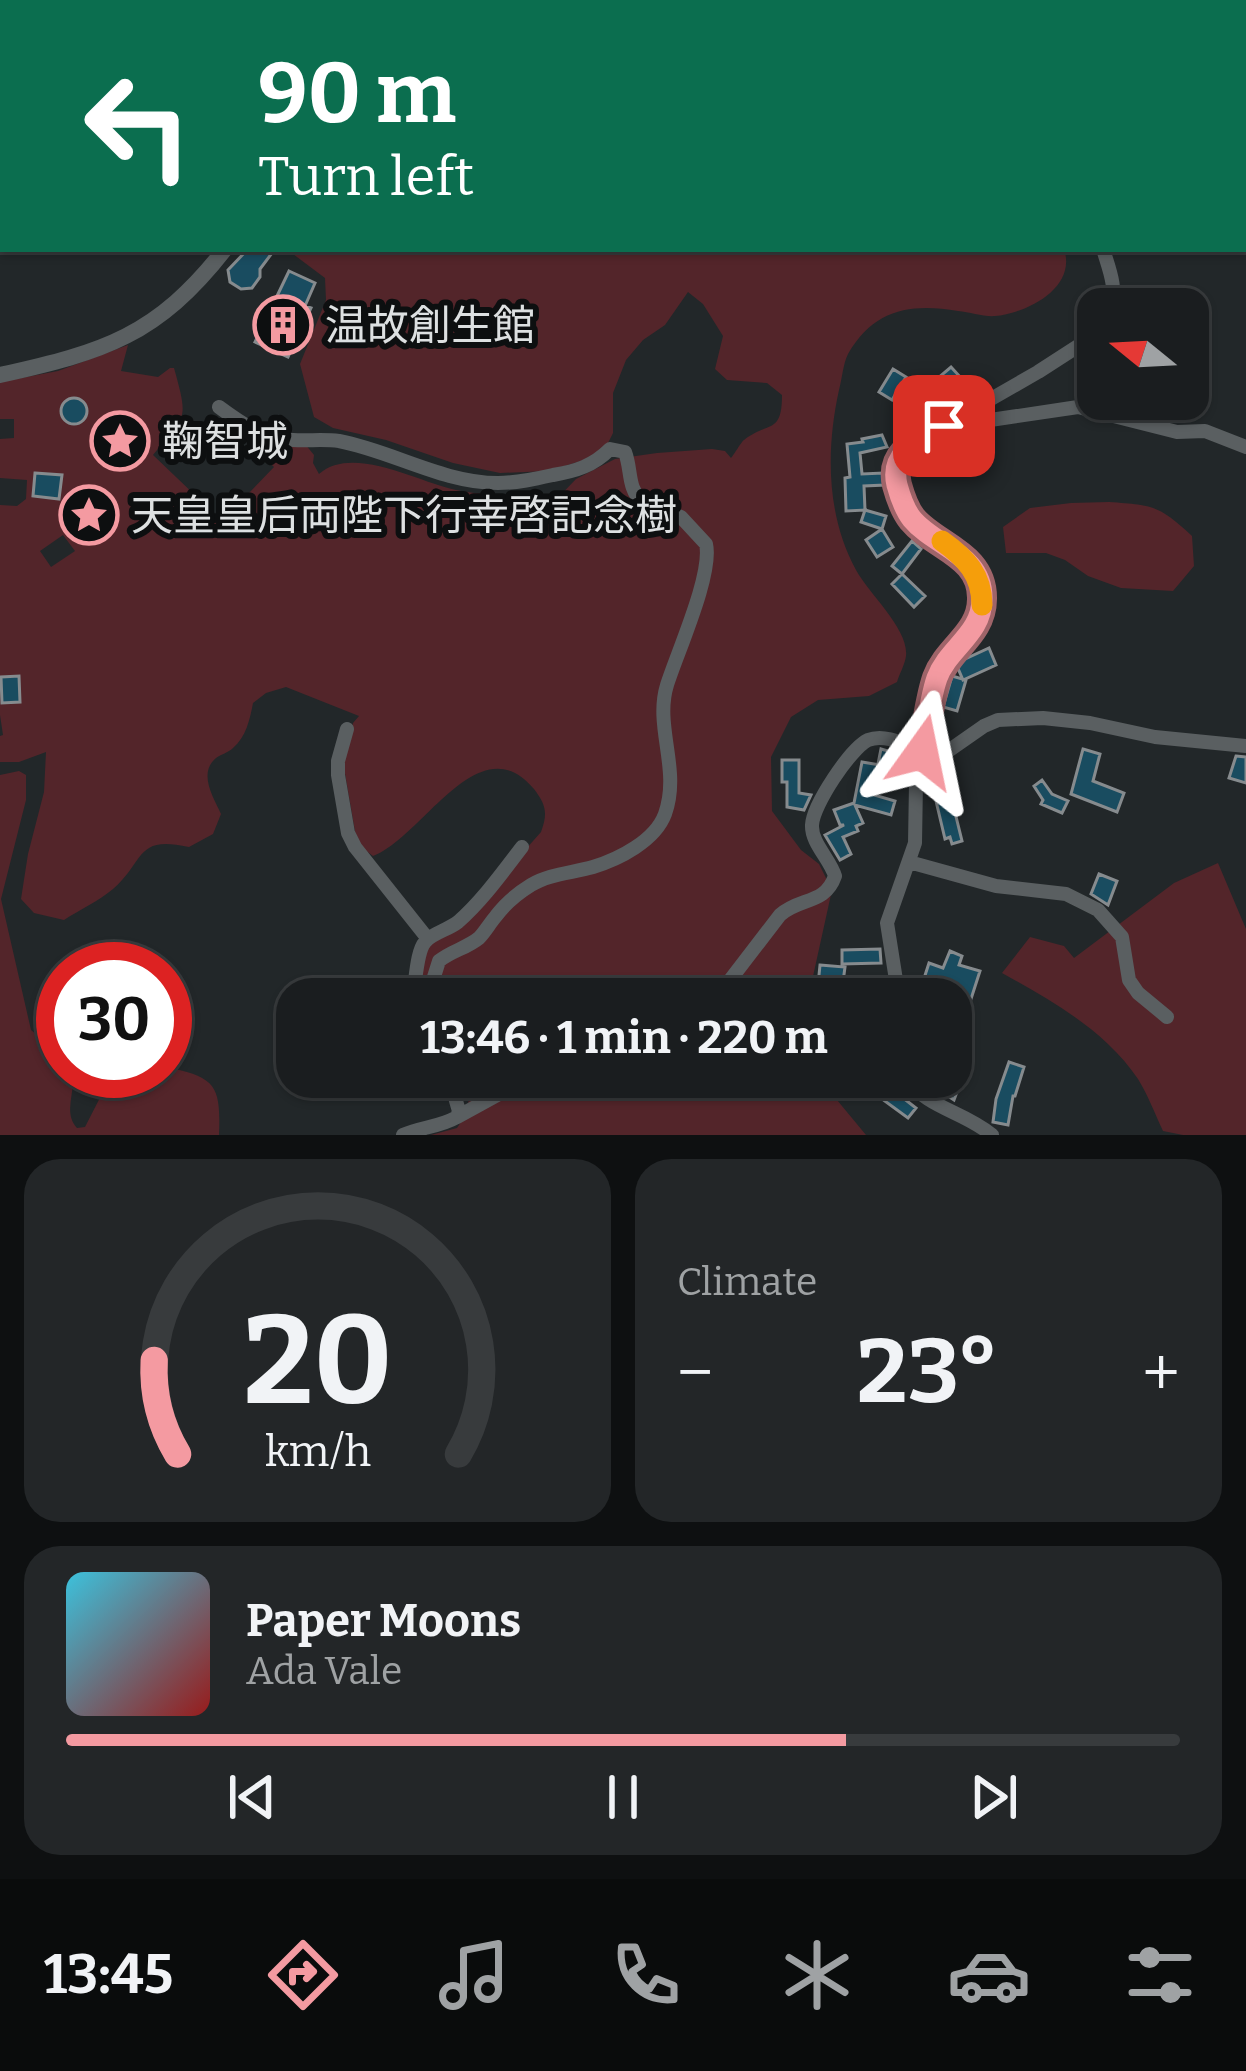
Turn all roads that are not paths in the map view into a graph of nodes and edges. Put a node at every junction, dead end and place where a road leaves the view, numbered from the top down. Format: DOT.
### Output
graph roads {
  1 [pos="223,252"];
  2 [pos="1104,252"];
  3 [pos="1113,288"];
  4 [pos="1077,347"];
  5 [pos="0,375"];
  6 [pos="219,407"];
  7 [pos="944,426"];
  8 [pos="1246,447"];
  9 [pos="347,729"];
  10 [pos="1246,746"];
  11 [pos="922,752"];
  12 [pos="918,768"];
  13 [pos="522,848"];
  14 [pos="909,862"];
  15 [pos="428,939"];
  16 [pos="418,978"];
  17 [pos="434,978"];
  18 [pos="733,978"];
  19 [pos="896,978"];
  20 [pos="1167,1017"];
  21 [pos="455,1098"];
  22 [pos="492,1098"];
  23 [pos="923,1098"];
  24 [pos="457,1117"];
  25 [pos="403,1135"];
  26 [pos="992,1135"];
  1 -- 5 [label="street"];
  2 -- 3 [label="street"];
  4 -- 7 [label="street"];
  6 -- 17 [label="street"];
  7 -- 8 [label="street"];
  7 -- 11 [label="street"];
  9 -- 15 [label="street"];
  10 -- 12 [label="street"];
  11 -- 12 [label="street"];
  11 -- 18 [label="street"];
  12 -- 14 [label="street"];
  13 -- 15 [label="street"];
  14 -- 19 [label="street"];
  14 -- 20 [label="street"];
  15 -- 16 [label="street"];
  21 -- 24 [label="street"];
  22 -- 24 [label="street"];
  23 -- 26 [label="street"];
  24 -- 25 [label="street"];
}
